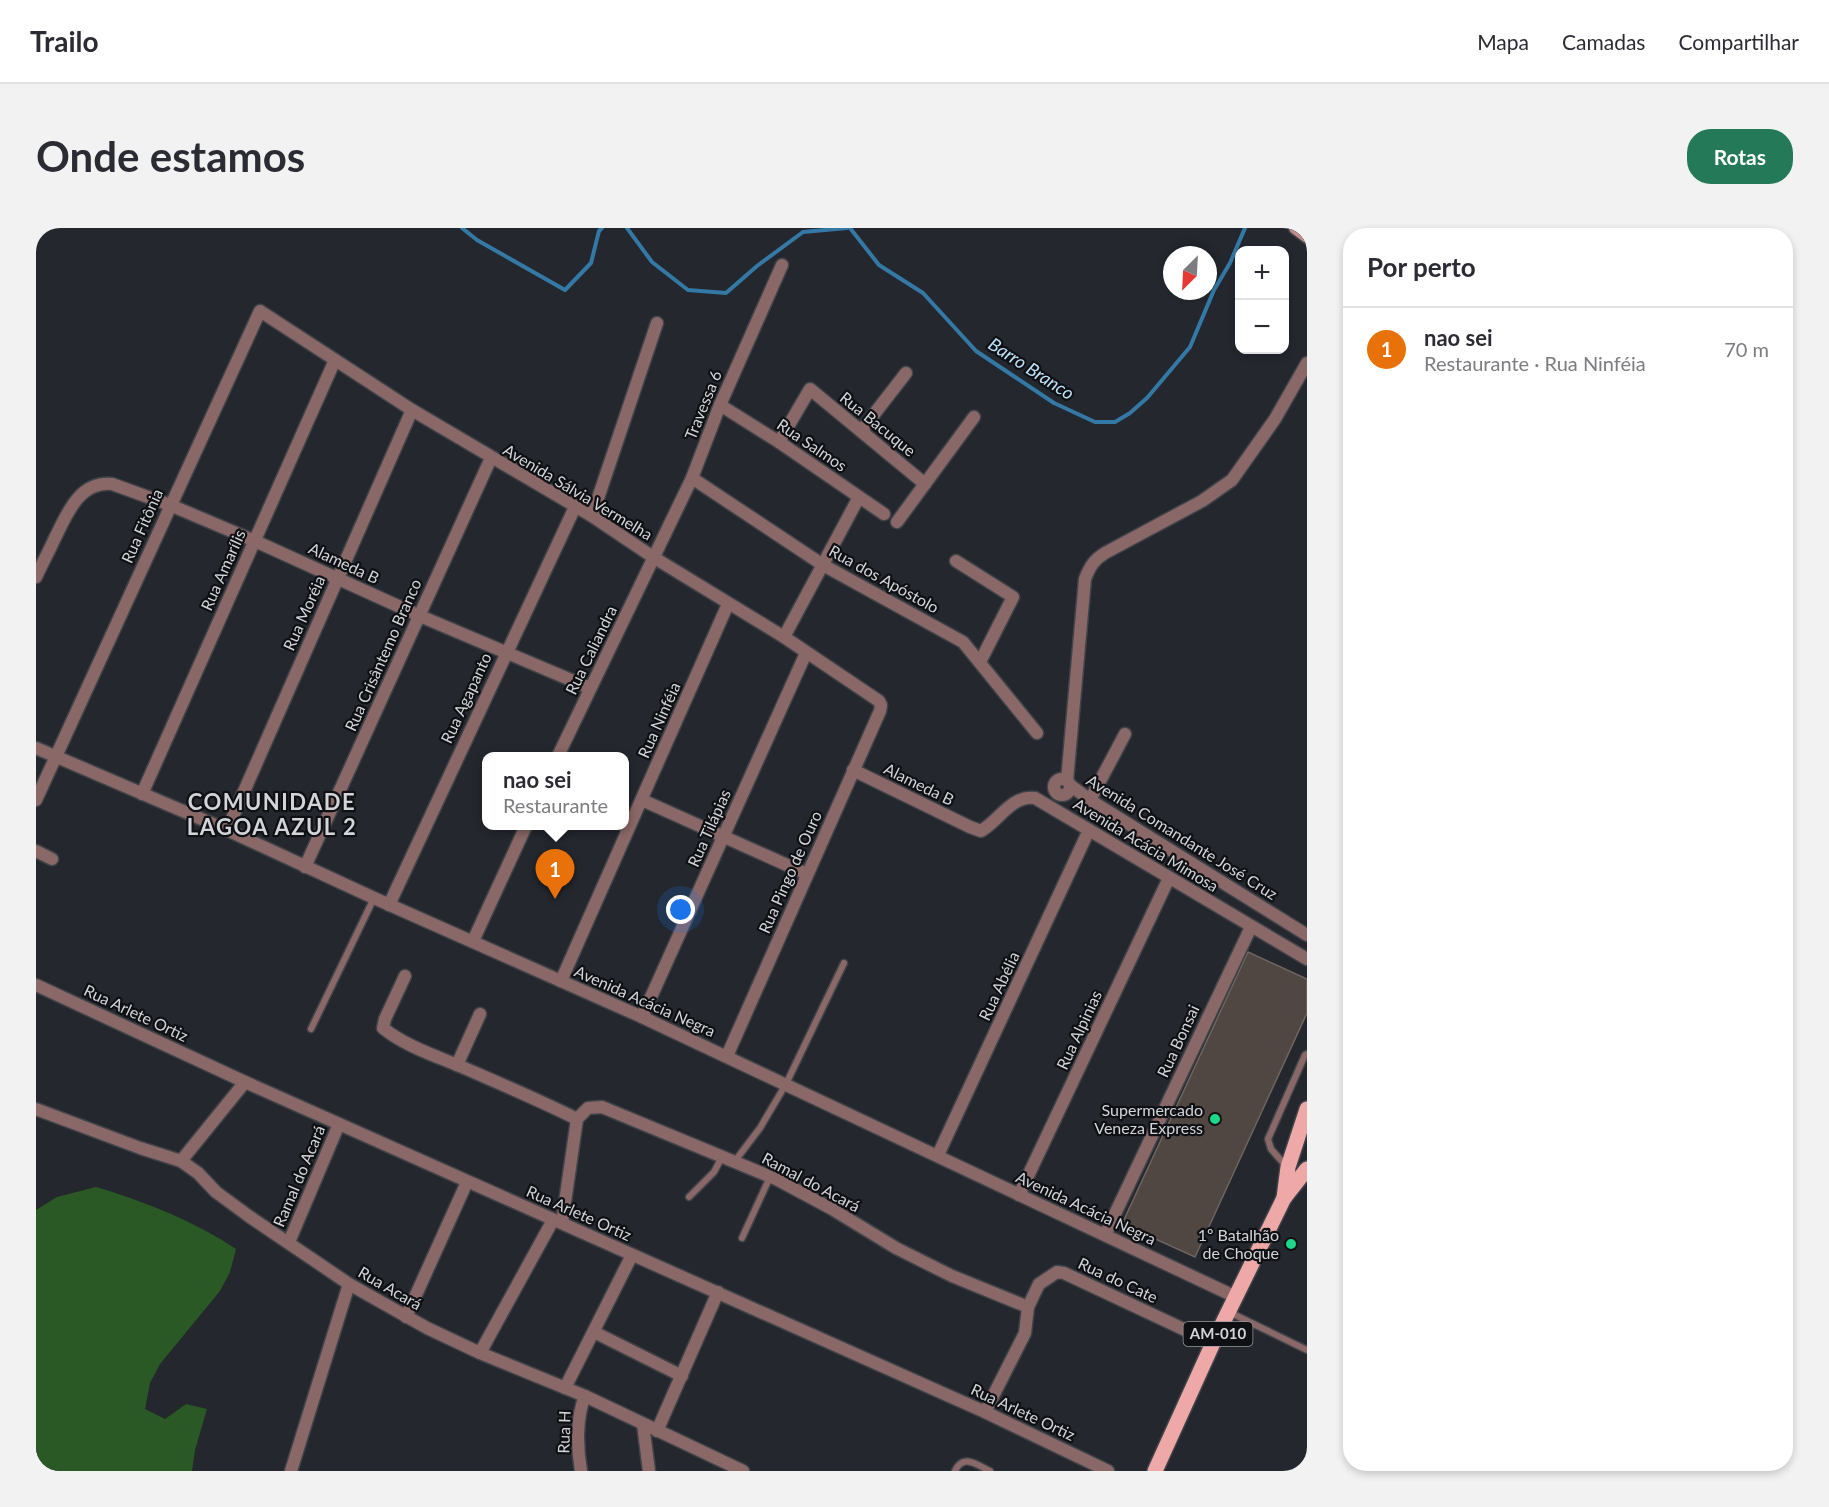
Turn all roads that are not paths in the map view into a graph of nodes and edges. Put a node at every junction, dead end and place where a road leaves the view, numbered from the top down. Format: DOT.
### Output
graph roads {
  1 [pos="1295,228"];
  2 [pos="1307,237"];
  3 [pos="782,265"];
  4 [pos="260,311"];
  5 [pos="657,323"];
  6 [pos="335,360"];
  7 [pos="1307,363"];
  8 [pos="906,373"];
  9 [pos="720,405"];
  10 [pos="412,410"];
  11 [pos="974,417"];
  12 [pos="861,431"];
  13 [pos="779,442"];
  14 [pos="491,458"];
  15 [pos="692,478"];
  16 [pos="925,484"];
  17 [pos="860,497"];
  18 [pos="170,505"];
  19 [pos="575,507"];
  20 [pos="884,514"];
  21 [pos="592,516"];
  22 [pos="897,522"];
  23 [pos="255,541"];
  24 [pos="653,557"];
  25 [pos="956,561"];
  26 [pos="823,565"];
  27 [pos="36,576"];
  28 [pos="337,578"];
  29 [pos="728,604"];
  30 [pos="420,616"];
  31 [pos="784,637"];
  32 [pos="506,652"];
  33 [pos="806,652"];
  34 [pos="980,663"];
  35 [pos="590,688"];
  36 [pos="879,701"];
  37 [pos="1037,733"];
  38 [pos="1125,734"];
  39 [pos="36,748"];
  40 [pos="560,752"];
  41 [pos="56,756"];
  42 [pos="853,770"];
  43 [pos="142,794"];
  44 [pos="36,800"];
  45 [pos="642,800"];
  46 [pos="1090,800"];
  47 [pos="970,828"];
  48 [pos="629,829"];
  49 [pos="227,830"];
  50 [pos="524,830"];
  51 [pos="629,830"];
  52 [pos="1089,830"];
  53 [pos="724,836"];
  54 [pos="36,851"];
  55 [pos="52,859"];
  56 [pos="305,867"];
  57 [pos="807,874"];
  58 [pos="1169,878"];
  59 [pos="374,898"];
  60 [pos="389,905"];
  61 [pos="1251,927"];
  62 [pos="1307,935"];
  63 [pos="473,941"];
  64 [pos="1307,959"];
  65 [pos="844,963"];
  66 [pos="405,976"];
  67 [pos="561,981"];
  68 [pos="36,985"];
  69 [pos="480,1014"];
  70 [pos="642,1017"];
  71 [pos="311,1029"];
  72 [pos="1307,1054"];
  73 [pos="727,1056"];
  74 [pos="457,1065"];
  75 [pos="245,1082"];
  76 [pos="786,1084"];
  77 [pos="36,1109"];
  78 [pos="1307,1109"];
  79 [pos="577,1119"];
  80 [pos="339,1124"];
  81 [pos="938,1155"];
  82 [pos="723,1156"];
  83 [pos="181,1161"];
  84 [pos="735,1161"];
  85 [pos="1288,1167"];
  86 [pos="1307,1169"];
  87 [pos="770,1176"];
  88 [pos="467,1182"];
  89 [pos="1019,1195"];
  90 [pos="689,1197"];
  91 [pos="1284,1198"];
  92 [pos="557,1222"];
  93 [pos="1105,1235"];
  94 [pos="742,1238"];
  95 [pos="289,1242"];
  96 [pos="632,1255"];
  97 [pos="350,1284"];
  98 [pos="718,1292"];
  99 [pos="1236,1297"];
  100 [pos="1028,1307"];
  101 [pos="1229,1311"];
  102 [pos="406,1317"];
  103 [pos="594,1332"];
  104 [pos="1213,1343"];
  105 [pos="1307,1350"];
  106 [pos="480,1353"];
  107 [pos="682,1376"];
  108 [pos="565,1388"];
  109 [pos="585,1396"];
  110 [pos="984,1412"];
  111 [pos="643,1424"];
  112 [pos="657,1431"];
  113 [pos="291,1471"];
  114 [pos="581,1471"];
  115 [pos="649,1471"];
  116 [pos="743,1471"];
  117 [pos="955,1471"];
  118 [pos="990,1471"];
  119 [pos="1108,1471"];
  120 [pos="1155,1471"];
  1 -- 2 [label="street"];
  3 -- 9 [label="street, Travessa 6"];
  4 -- 6 [label="street, Avenida Sálvia Vermelha"];
  4 -- 18 [label="street, Rua Fitônia"];
  5 -- 21 [label="street"];
  6 -- 10 [label="street, Avenida Sálvia Vermelha"];
  6 -- 23 [label="street, Rua Amarílis"];
  7 -- 46 [label="street, Avenida Comandante José Cruz"];
  8 -- 12 [label="street"];
  9 -- 13 [label="street, Rua Salmos"];
  9 -- 15 [label="street, Travessa 6"];
  10 -- 14 [label="street, Avenida Sálvia Vermelha"];
  10 -- 28 [label="street, Rua Moréia"];
  11 -- 16 [label="street"];
  12 -- 13 [label="street, Rua Bacuque"];
  12 -- 16 [label="street, Rua Bacuque"];
  13 -- 17 [label="street, Rua Salmos"];
  14 -- 19 [label="street, Avenida Sálvia Vermelha"];
  14 -- 30 [label="street, Rua Crisântemo Branco"];
  15 -- 24 [label="street, Travessa 6"];
  15 -- 26 [label="street, Rua dos Apóstolo"];
  16 -- 22 [label="street"];
  17 -- 20 [label="street, Rua Salmos"];
  17 -- 26 [label="street"];
  18 -- 23 [label="street, Alameda B"];
  18 -- 27 [label="street, Alameda B"];
  18 -- 41 [label="street, Rua Fitônia"];
  19 -- 21 [label="street, Avenida Sálvia Vermelha"];
  19 -- 32 [label="street, Rua Agapanto"];
  21 -- 24 [label="street, Avenida Sálvia Vermelha"];
  23 -- 28 [label="street, Alameda B"];
  23 -- 43 [label="street, Rua Amarílis"];
  24 -- 29 [label="street, Avenida Sálvia Vermelha"];
  24 -- 35 [label="street, Rua Caliandra"];
  25 -- 34 [label="street"];
  26 -- 31 [label="street"];
  26 -- 34 [label="street, Rua dos Apóstolo"];
  28 -- 30 [label="street, Alameda B"];
  28 -- 49 [label="street, Rua Moréia"];
  29 -- 31 [label="street, Avenida Sálvia Vermelha"];
  29 -- 45 [label="street, Rua Ninféia"];
  30 -- 32 [label="street, Alameda B"];
  30 -- 56 [label="street, Rua Crisântemo Branco"];
  31 -- 33 [label="street, Avenida Sálvia Vermelha"];
  32 -- 35 [label="street, Alameda B"];
  32 -- 60 [label="street, Rua Agapanto"];
  33 -- 36 [label="street, Avenida Sálvia Vermelha"];
  33 -- 53 [label="street, Rua Tilápias"];
  34 -- 37 [label="street, Rua dos Apóstolo"];
  35 -- 40 [label="street, Rua Caliandra"];
  36 -- 42 [label="street, Rua Pingo de Ouro"];
  38 -- 46 [label="street"];
  39 -- 41 [label="street, Avenida Acácia Negra"];
  41 -- 43 [label="street, Avenida Acácia Negra"];
  41 -- 44 [label="street, Rua Fitônia"];
  42 -- 47 [label="street, Alameda B"];
  42 -- 57 [label="street, Rua Pingo de Ouro"];
  43 -- 49 [label="street, Avenida Acácia Negra"];
  45 -- 48 [label="street, Rua Ninféia"];
  45 -- 53 [label="street"];
  46 -- 62 [label="street, Avenida Comandante José Cruz"];
  47 -- 52 [label="street, Avenida Acácia Mimosa"];
  49 -- 56 [label="street, Avenida Acácia Negra"];
  50 -- 63 [label="street"];
  51 -- 67 [label="street, Rua Ninféia"];
  52 -- 58 [label="street, Avenida Acácia Mimosa"];
  52 -- 81 [label="street, Rua Abélia"];
  53 -- 57 [label="street"];
  53 -- 70 [label="street, Rua Tilápias"];
  54 -- 55 [label="street"];
  56 -- 59 [label="street, Avenida Acácia Negra"];
  57 -- 73 [label="street, Rua Pingo de Ouro"];
  58 -- 61 [label="street, Avenida Acácia Mimosa"];
  58 -- 89 [label="street, Rua Alpinias"];
  59 -- 60 [label="street, Avenida Acácia Negra"];
  59 -- 71 [label="lane"];
  60 -- 63 [label="street, Avenida Acácia Negra"];
  61 -- 64 [label="street, Avenida Acácia Mimosa"];
  61 -- 93 [label="street, Rua Bonsai"];
  63 -- 67 [label="street, Avenida Acácia Negra"];
  65 -- 76 [label="lane"];
  66 -- 74 [label="street"];
  67 -- 70 [label="street, Avenida Acácia Negra"];
  68 -- 75 [label="street, Rua Arlete Ortiz"];
  69 -- 74 [label="street"];
  70 -- 73 [label="street, Avenida Acácia Negra"];
  72 -- 85 [label="lane"];
  73 -- 76 [label="street, Avenida Acácia Negra"];
  74 -- 79 [label="street"];
  75 -- 80 [label="street, Rua Arlete Ortiz"];
  75 -- 83 [label="street"];
  76 -- 81 [label="street, Avenida Acácia Negra"];
  76 -- 84 [label="lane"];
  77 -- 83 [label="street, Rua Acará"];
  78 -- 85 [label="main road, AM-010"];
  79 -- 82 [label="street, Ramal do Acará"];
  79 -- 92 [label="street"];
  80 -- 88 [label="street, Rua Arlete Ortiz"];
  80 -- 95 [label="street, Ramal do Acará"];
  81 -- 89 [label="street, Avenida Acácia Negra"];
  82 -- 84 [label="street, Ramal do Acará"];
  82 -- 90 [label="lane"];
  83 -- 95 [label="street, Rua Acará"];
  84 -- 87 [label="street, Ramal do Acará"];
  85 -- 91 [label="main road, AM-010"];
  86 -- 91 [label="main road, AM-010"];
  87 -- 94 [label="lane"];
  87 -- 100 [label="street, Ramal do Acará"];
  88 -- 92 [label="street, Rua Arlete Ortiz"];
  88 -- 102 [label="street"];
  89 -- 93 [label="street, Avenida Acácia Negra"];
  91 -- 99 [label="main road, AM-010"];
  92 -- 96 [label="street, Rua Arlete Ortiz"];
  92 -- 106 [label="street"];
  93 -- 99 [label="street, Avenida Acácia Negra"];
  95 -- 97 [label="street, Rua Acará"];
  96 -- 98 [label="street, Rua Arlete Ortiz"];
  96 -- 103 [label="street"];
  97 -- 102 [label="street, Rua Acará"];
  97 -- 113 [label="street"];
  98 -- 107 [label="street"];
  98 -- 110 [label="street, Rua Arlete Ortiz"];
  99 -- 101 [label="main road, AM-010"];
  100 -- 104 [label="street, Rua do Cate"];
  100 -- 110 [label="street, Rua do Cate"];
  101 -- 104 [label="main road, AM-010"];
  101 -- 105 [label="lane"];
  102 -- 106 [label="street, Rua Acará"];
  103 -- 107 [label="street"];
  103 -- 108 [label="street"];
  104 -- 120 [label="main road, AM-010"];
  106 -- 108 [label="street, Rua Acará"];
  107 -- 112 [label="street"];
  108 -- 109 [label="street, Rua Acará"];
  109 -- 111 [label="street, Rua Acará"];
  109 -- 114 [label="street, Rua H"];
  110 -- 119 [label="street, Rua Arlete Ortiz"];
  111 -- 112 [label="street, Rua Acará"];
  111 -- 115 [label="street"];
  112 -- 116 [label="street, Rua Acará"];
  117 -- 118 [label="lane"];
}
